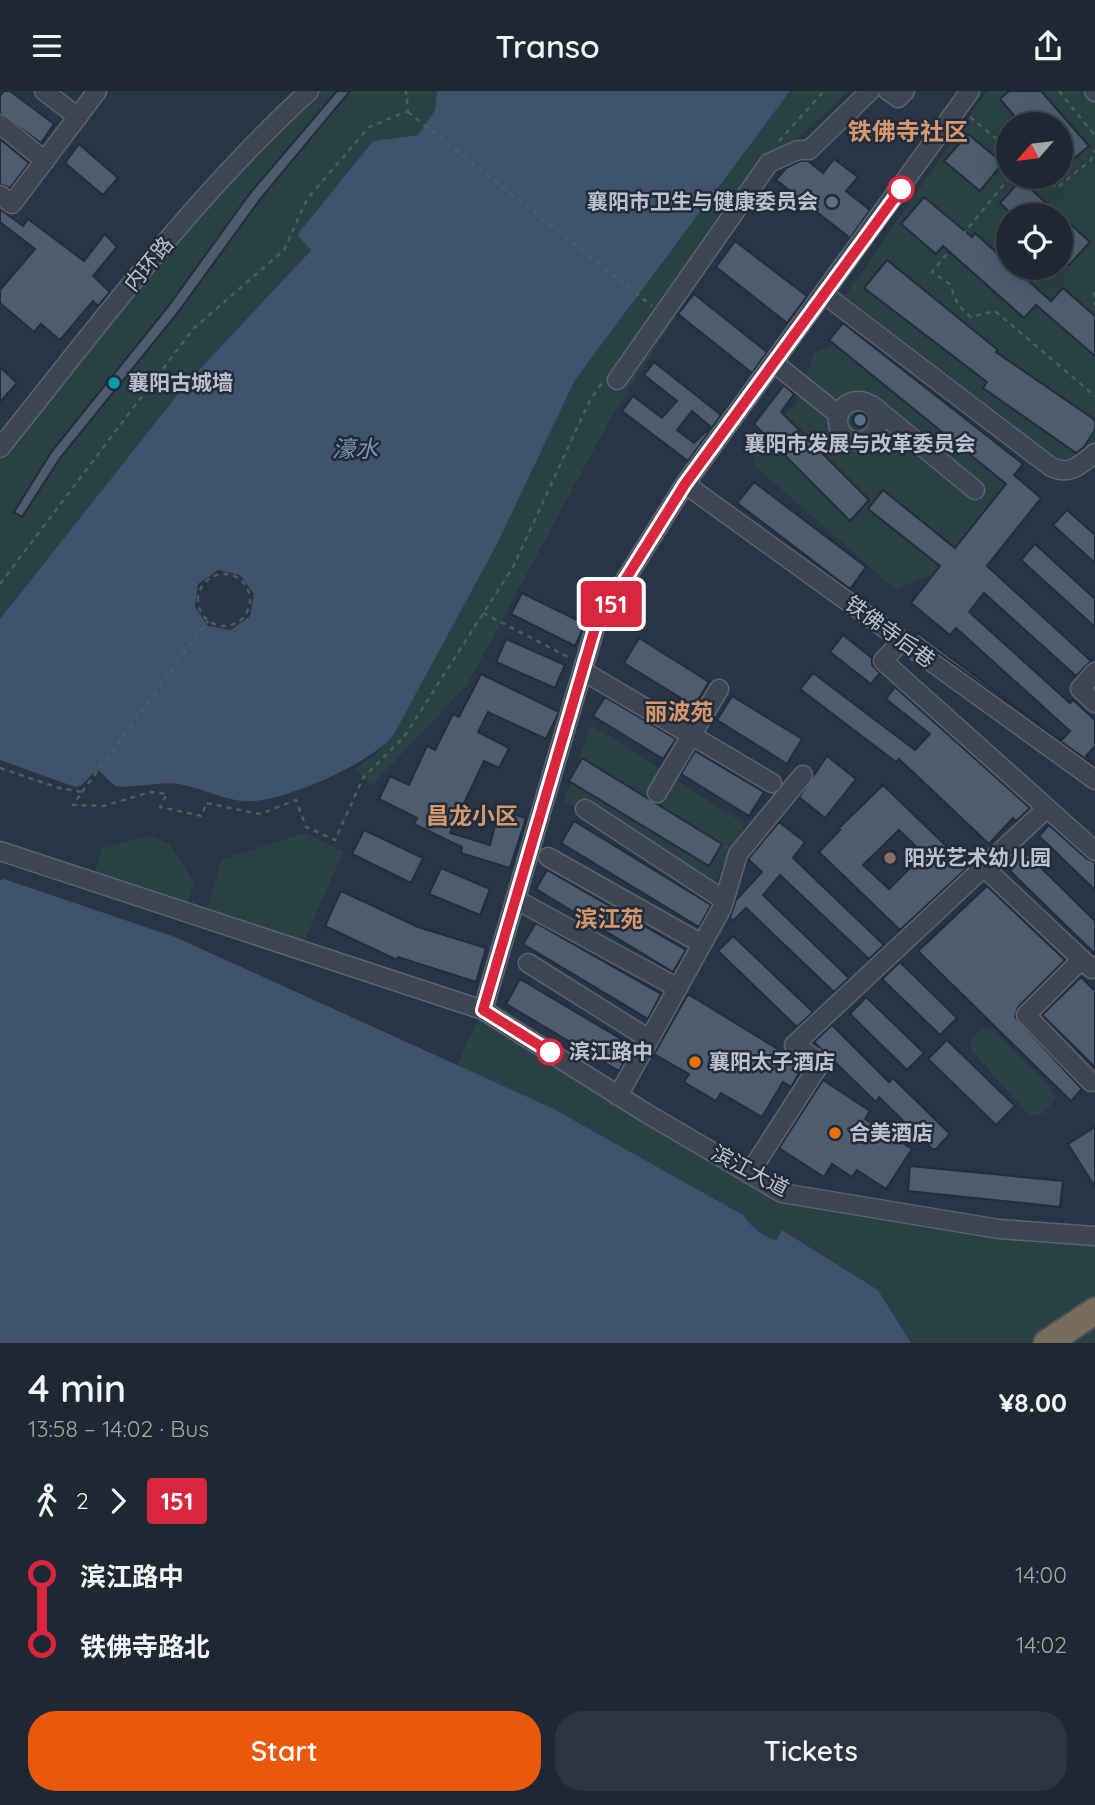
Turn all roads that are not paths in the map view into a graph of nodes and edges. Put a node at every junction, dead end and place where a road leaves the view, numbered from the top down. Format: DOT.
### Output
graph roads {
  1 [pos="44,91"];
  2 [pos="97,91"];
  3 [pos="309,91"];
  4 [pos="870,91"];
  5 [pos="888,91"];
  6 [pos="905,91"];
  7 [pos="970,91"];
  8 [pos="78,117"];
  9 [pos="0,124"];
  10 [pos="45,161"];
  11 [pos="0,195"];
  12 [pos="824,294"];
  13 [pos="774,363"];
  14 [pos="611,380"];
  15 [pos="872,405"];
  16 [pos="839,415"];
  17 [pos="0,448"];
  18 [pos="1095,453"];
  19 [pos="685,484"];
  20 [pos="975,490"];
  21 [pos="902,640"];
  22 [pos="583,668"];
  23 [pos="1095,672"];
  24 [pos="719,689"];
  25 [pos="1095,703"];
  26 [pos="691,734"];
  27 [pos="803,775"];
  28 [pos="1095,780"];
  29 [pos="772,783"];
  30 [pos="657,793"];
  31 [pos="1047,808"];
  32 [pos="585,809"];
  33 [pos="0,851"];
  34 [pos="1095,851"];
  35 [pos="548,857"];
  36 [pos="990,873"];
  37 [pos="516,899"];
  38 [pos="724,900"];
  39 [pos="702,944"];
  40 [pos="528,963"];
  41 [pos="1091,966"];
  42 [pos="678,988"];
  43 [pos="483,1010"];
  44 [pos="649,1039"];
  45 [pos="1091,1082"];
  46 [pos="618,1096"];
  47 [pos="749,1174"];
  48 [pos="1095,1236"];
  49 [pos="1095,1311"];
  50 [pos="1047,1343"];
  1 -- 8 [label="street"];
  2 -- 8 [label="street"];
  3 -- 17 [label="street, 内环路"];
  4 -- 14 [label="street"];
  5 -- 6 [label="street"];
  7 -- 12 [label="street"];
  8 -- 10 [label="street"];
  9 -- 10 [label="street"];
  10 -- 11 [label="street"];
  12 -- 13 [label="street"];
  12 -- 18 [label="street"];
  13 -- 16 [label="street"];
  13 -- 19 [label="street"];
  15 -- 16 [label="street"];
  15 -- 16 [label="street"];
  15 -- 20 [label="street"];
  19 -- 21 [label="street, 铁佛寺后巷"];
  19 -- 22 [label="street"];
  21 -- 28 [label="street, 铁佛寺后巷"];
  21 -- 31 [label="street"];
  22 -- 26 [label="street"];
  22 -- 37 [label="street"];
  23 -- 25 [label="street"];
  24 -- 26 [label="street"];
  26 -- 29 [label="street"];
  26 -- 30 [label="street"];
  27 -- 38 [label="street"];
  31 -- 34 [label="street"];
  31 -- 47 [label="street"];
  32 -- 38 [label="street"];
  33 -- 43 [label="street, 滨江大道"];
  35 -- 39 [label="street"];
  36 -- 41 [label="street"];
  37 -- 42 [label="street"];
  37 -- 43 [label="street"];
  38 -- 39 [label="street"];
  39 -- 42 [label="street"];
  40 -- 44 [label="street"];
  41 -- 45 [label="street"];
  42 -- 44 [label="street"];
  43 -- 46 [label="street, 滨江大道"];
  44 -- 46 [label="street"];
  46 -- 47 [label="street, 滨江大道"];
  47 -- 48 [label="street, 滨江大道"];
  49 -- 50 [label="highway"];
}
